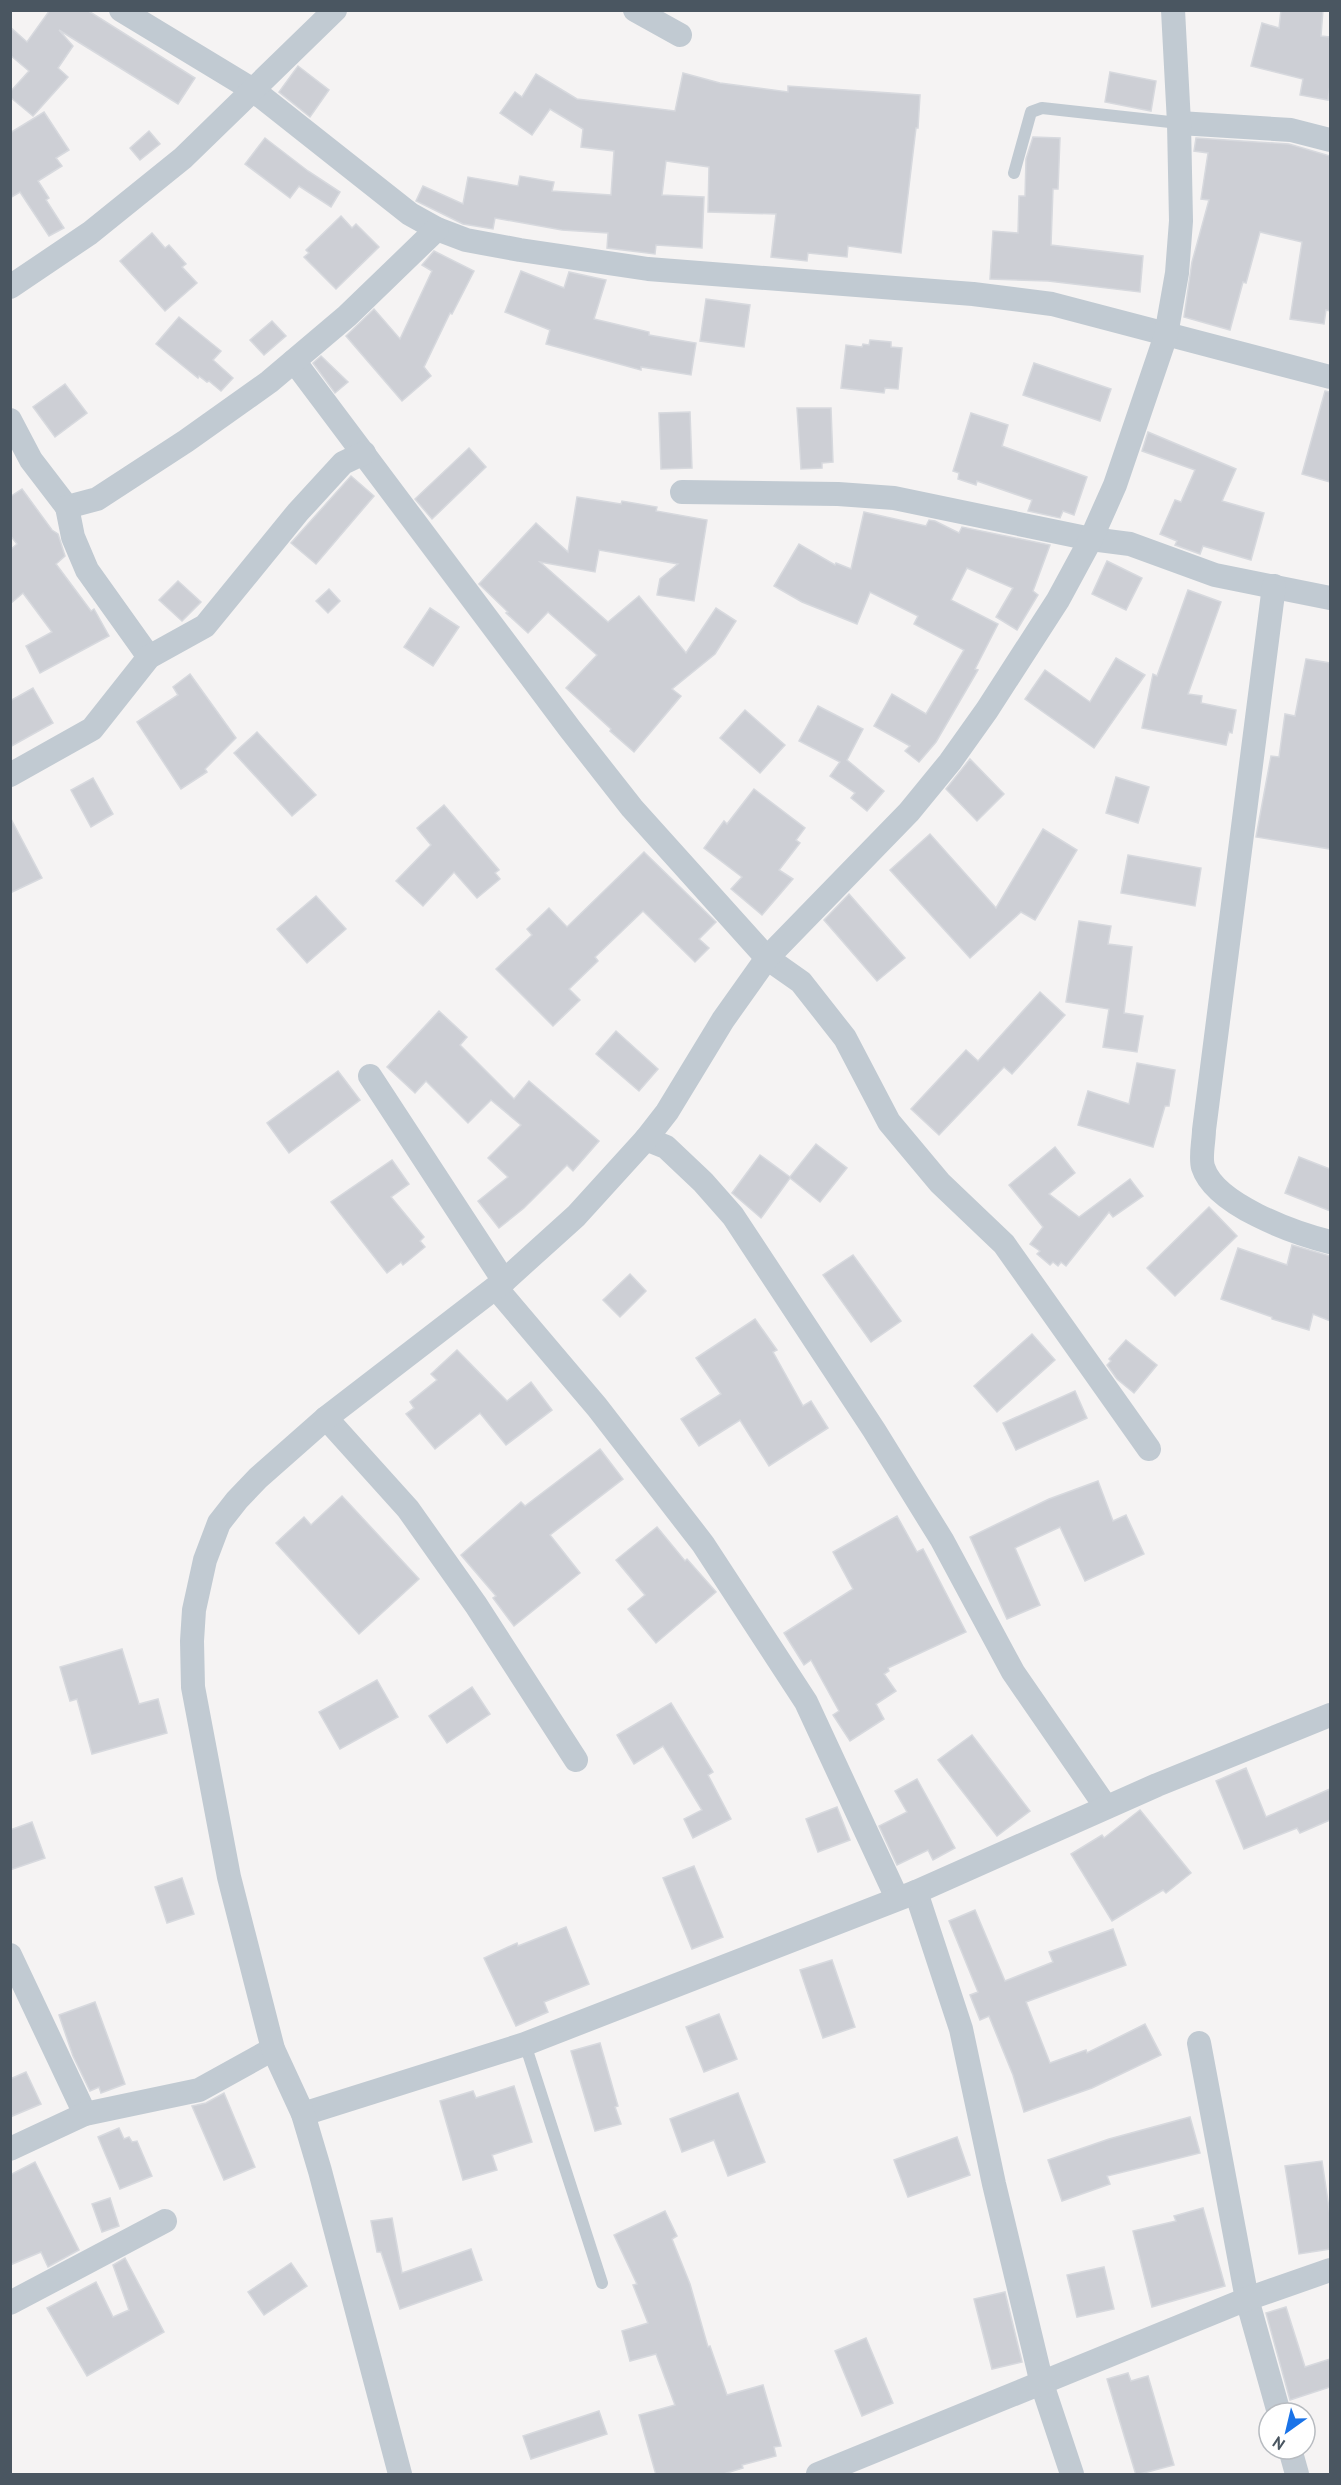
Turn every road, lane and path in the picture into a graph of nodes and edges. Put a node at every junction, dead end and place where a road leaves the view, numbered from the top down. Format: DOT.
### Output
graph roads {
  1 [pos="121,10"];
  2 [pos="335,10"];
  3 [pos="635,10"];
  4 [pos="1173,10"];
  5 [pos="680,35"];
  6 [pos="253,90"];
  7 [pos="1179,123"];
  8 [pos="1330,140"];
  9 [pos="1014,173"];
  10 [pos="437,229"];
  11 [pos="10,287"];
  12 [pos="1166,335"];
  13 [pos="294,360"];
  14 [pos="1330,376"];
  15 [pos="10,420"];
  16 [pos="364,453"];
  17 [pos="682,492"];
  18 [pos="67,507"];
  19 [pos="1091,539"];
  20 [pos="1274,586"];
  21 [pos="1330,598"];
  22 [pos="149,657"];
  23 [pos="10,775"];
  24 [pos="767,958"];
  25 [pos="370,1076"];
  26 [pos="646,1139"];
  27 [pos="1330,1242"];
  28 [pos="500,1284"];
  29 [pos="326,1418"];
  30 [pos="1149,1449"];
  31 [pos="1330,1715"];
  32 [pos="576,1760"];
  33 [pos="1106,1807"];
  34 [pos="907,1895"];
  35 [pos="10,1954"];
  36 [pos="1198,2043"];
  37 [pos="525,2044"];
  38 [pos="273,2049"];
  39 [pos="85,2114"];
  40 [pos="303,2114"];
  41 [pos="10,2150"];
  42 [pos="165,2221"];
  43 [pos="1330,2270"];
  44 [pos="602,2283"];
  45 [pos="1247,2299"];
  46 [pos="10,2303"];
  47 [pos="1042,2384"];
  48 [pos="1276,2401"];
  49 [pos="868,2464"];
  50 [pos="400,2475"];
  51 [pos="818,2475"];
  52 [pos="1072,2475"];
  1 -- 6 [label="street"];
  2 -- 6 [label="street"];
  3 -- 5 [label="street"];
  4 -- 7 [label="street"];
  6 -- 10 [label="street"];
  6 -- 11 [label="street"];
  7 -- 8 [label="street"];
  7 -- 9 [label="lane"];
  7 -- 12 [label="street"];
  10 -- 12 [label="street"];
  10 -- 13 [label="street"];
  12 -- 14 [label="street"];
  12 -- 19 [label="street"];
  13 -- 16 [label="street"];
  13 -- 18 [label="street"];
  15 -- 18 [label="street"];
  16 -- 22 [label="street"];
  16 -- 24 [label="street"];
  17 -- 19 [label="street"];
  18 -- 22 [label="street"];
  19 -- 20 [label="street"];
  19 -- 24 [label="street"];
  20 -- 21 [label="street"];
  20 -- 27 [label="street"];
  22 -- 23 [label="street"];
  24 -- 26 [label="street"];
  24 -- 30 [label="street"];
  25 -- 28 [label="street"];
  26 -- 28 [label="street"];
  26 -- 33 [label="street"];
  28 -- 29 [label="street"];
  28 -- 34 [label="street"];
  29 -- 32 [label="street"];
  29 -- 38 [label="street"];
  31 -- 33 [label="street"];
  33 -- 34 [label="street"];
  34 -- 37 [label="street"];
  34 -- 47 [label="street"];
  35 -- 39 [label="street"];
  36 -- 45 [label="street"];
  37 -- 40 [label="street"];
  37 -- 44 [label="lane"];
  38 -- 39 [label="street"];
  38 -- 40 [label="street"];
  39 -- 41 [label="street"];
  40 -- 50 [label="street"];
  42 -- 46 [label="street"];
  43 -- 45 [label="street"];
  45 -- 47 [label="street"];
  45 -- 48 [label="street"];
  47 -- 49 [label="street"];
  47 -- 52 [label="street"];
  49 -- 51 [label="street"];
}
